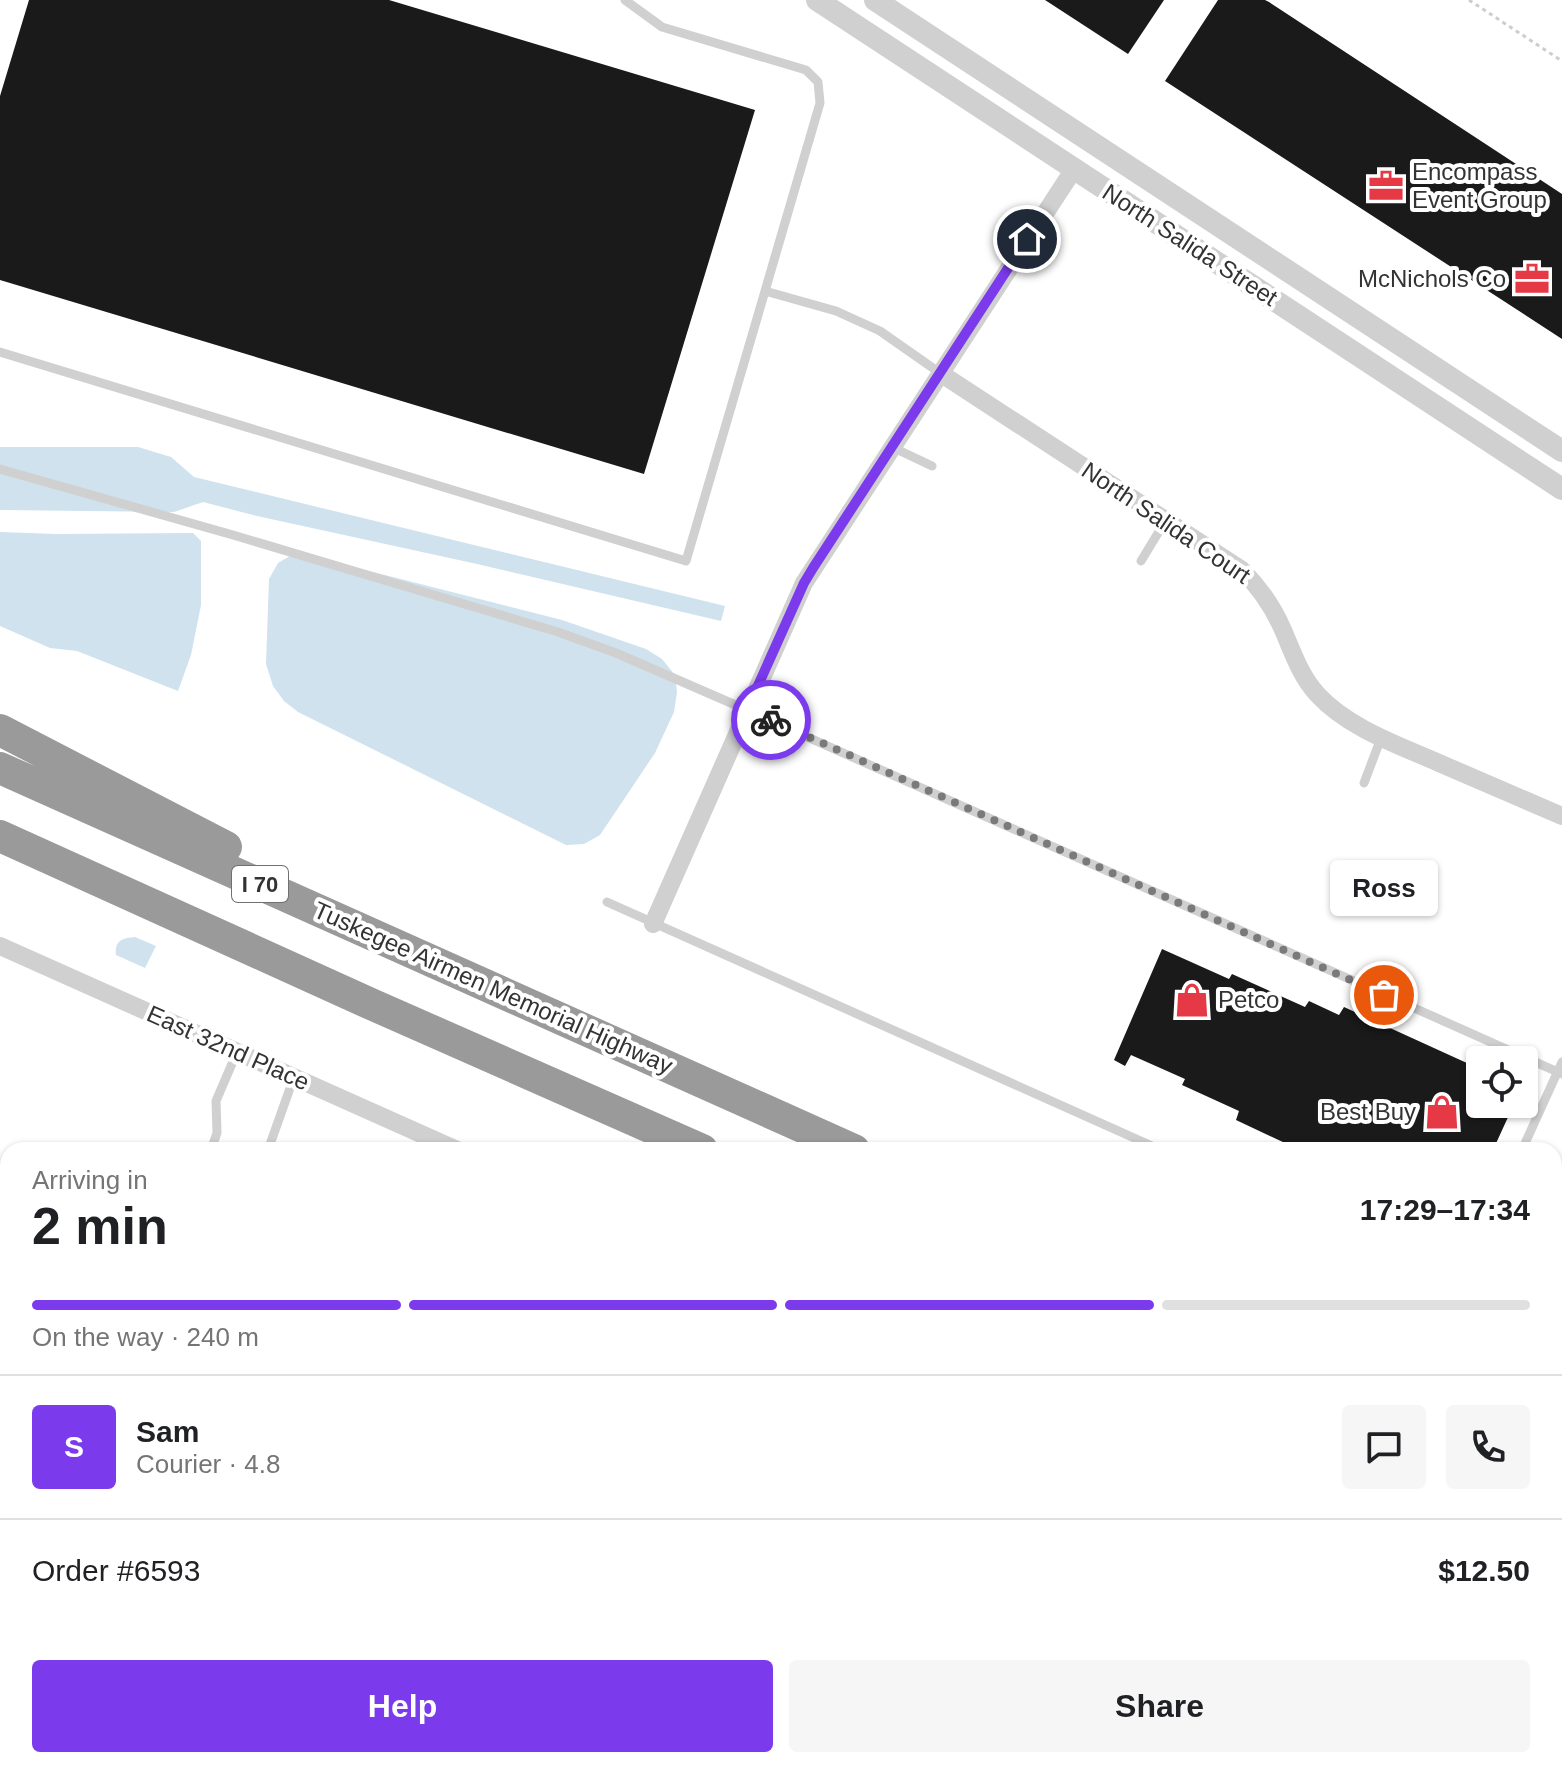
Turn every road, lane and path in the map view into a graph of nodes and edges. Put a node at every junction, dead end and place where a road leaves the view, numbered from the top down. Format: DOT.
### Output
graph roads {
  1 [pos="625,0"];
  2 [pos="817,0"];
  3 [pos="875,0"];
  4 [pos="1469,0"];
  5 [pos="636,3"];
  6 [pos="1562,61"];
  7 [pos="1074,169"];
  8 [pos="765,291"];
  9 [pos="0,352"];
  10 [pos="940,373"];
  11 [pos="892,446"];
  12 [pos="1562,451"];
  13 [pos="932,466"];
  14 [pos="0,469"];
  15 [pos="1562,489"];
  16 [pos="1166,520"];
  17 [pos="1141,561"];
  18 [pos="747,710"];
  19 [pos="0,730"];
  20 [pos="1381,738"];
  21 [pos="0,768"];
  22 [pos="1364,783"];
  23 [pos="1562,816"];
  24 [pos="0,836"];
  25 [pos="0,852"];
  26 [pos="607,902"];
  27 [pos="653,924"];
  28 [pos="0,946"];
  29 [pos="520,1000"];
  30 [pos="371,1004"];
  31 [pos="237,1052"];
  32 [pos="1562,1062"];
  33 [pos="1560,1073"];
  34 [pos="294,1077"];
  35 [pos="214,1142"];
  36 [pos="271,1142"];
  37 [pos="439,1142"];
  38 [pos="684,1142"];
  39 [pos="836,1142"];
  40 [pos="1143,1142"];
  41 [pos="1526,1142"];
  1 -- 5 [label="lane"];
  2 -- 7 [label="street, North Salida Street"];
  3 -- 12 [label="street, North Salida Street"];
  4 -- 6 [label="path"];
  5 -- 8 [label="lane"];
  7 -- 10 [label="street"];
  7 -- 15 [label="street, North Salida Street"];
  8 -- 9 [label="lane"];
  8 -- 10 [label="lane"];
  10 -- 11 [label="street"];
  10 -- 16 [label="street, North Salida Court"];
  11 -- 13 [label="lane"];
  11 -- 18 [label="street"];
  14 -- 18 [label="lane"];
  16 -- 17 [label="lane"];
  16 -- 20 [label="street, North Salida Court"];
  18 -- 27 [label="street"];
  18 -- 33 [label="lane"];
  19 -- 29 [label="highway"];
  20 -- 22 [label="lane"];
  20 -- 23 [label="street, North Salida Court"];
  21 -- 29 [label="highway, Tuskegee Airmen Memorial Highway / I 70"];
  24 -- 30 [label="highway, I 70"];
  25 -- 30 [label="highway"];
  26 -- 27 [label="lane"];
  27 -- 40 [label="lane"];
  28 -- 31 [label="street, East 32nd Place"];
  29 -- 39 [label="highway, Tuskegee Airmen Memorial Highway / I 70"];
  30 -- 38 [label="highway, I 70"];
  31 -- 34 [label="street, East 32nd Place"];
  31 -- 35 [label="lane"];
  32 -- 33 [label="lane"];
  33 -- 41 [label="lane"];
  34 -- 36 [label="lane"];
  34 -- 37 [label="street, East 32nd Place"];
}
